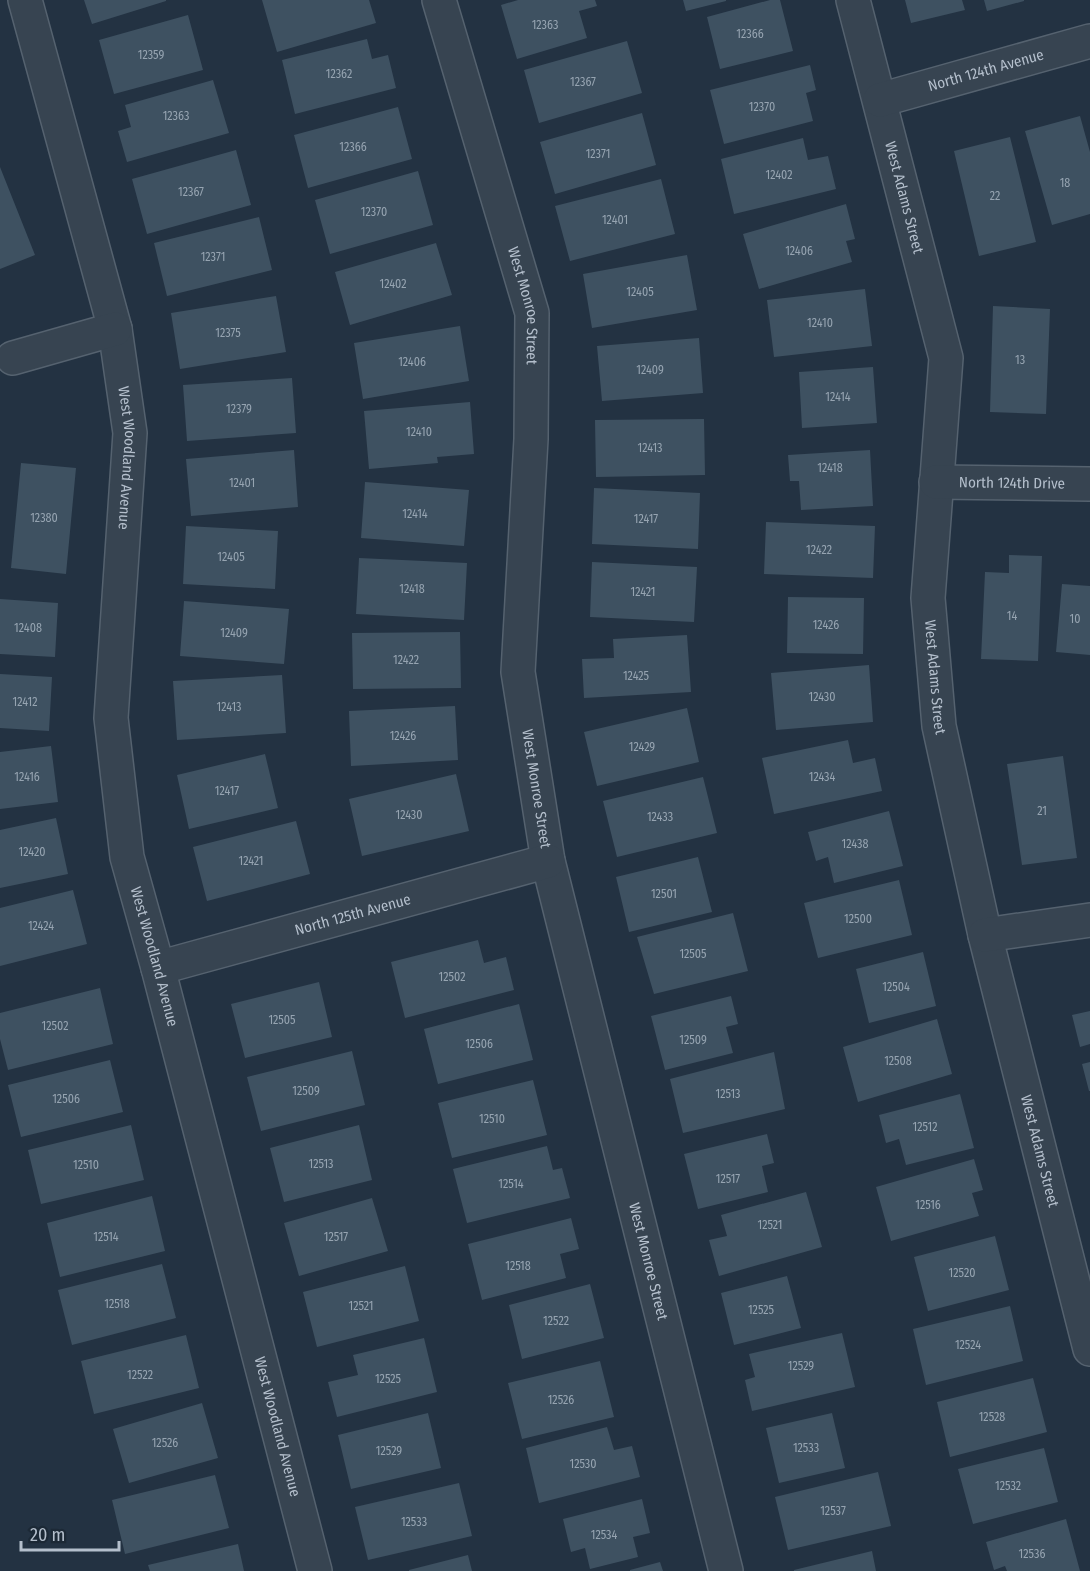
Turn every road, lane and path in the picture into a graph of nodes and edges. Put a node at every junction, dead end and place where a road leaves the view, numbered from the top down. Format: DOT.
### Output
graph roads {
  1 [pos="25,0"];
  2 [pos="439,0"];
  3 [pos="853,0"];
  4 [pos="1090,41"];
  5 [pos="880,100"];
  6 [pos="115,329"];
  7 [pos="13,358"];
  8 [pos="936,482"];
  9 [pos="1090,484"];
  10 [pos="548,861"];
  11 [pos="1090,920"];
  12 [pos="985,935"];
  13 [pos="158,968"];
  14 [pos="1090,1349"];
  15 [pos="315,1571"];
  16 [pos="726,1571"];
  1 -- 6 [label="street, West Woodland Avenue"];
  2 -- 10 [label="street, West Monroe Street"];
  3 -- 5 [label="street, West Adams Street"];
  4 -- 5 [label="street, North 124th Avenue"];
  5 -- 8 [label="street, West Adams Street"];
  6 -- 7 [label="street"];
  6 -- 13 [label="street, West Woodland Avenue"];
  8 -- 9 [label="street, North 124th Drive"];
  8 -- 12 [label="street, West Adams Street"];
  10 -- 13 [label="street, North 125th Avenue"];
  10 -- 16 [label="street, West Monroe Street"];
  11 -- 12 [label="street"];
  12 -- 14 [label="street, West Adams Street"];
  13 -- 15 [label="street, West Woodland Avenue"];
}
